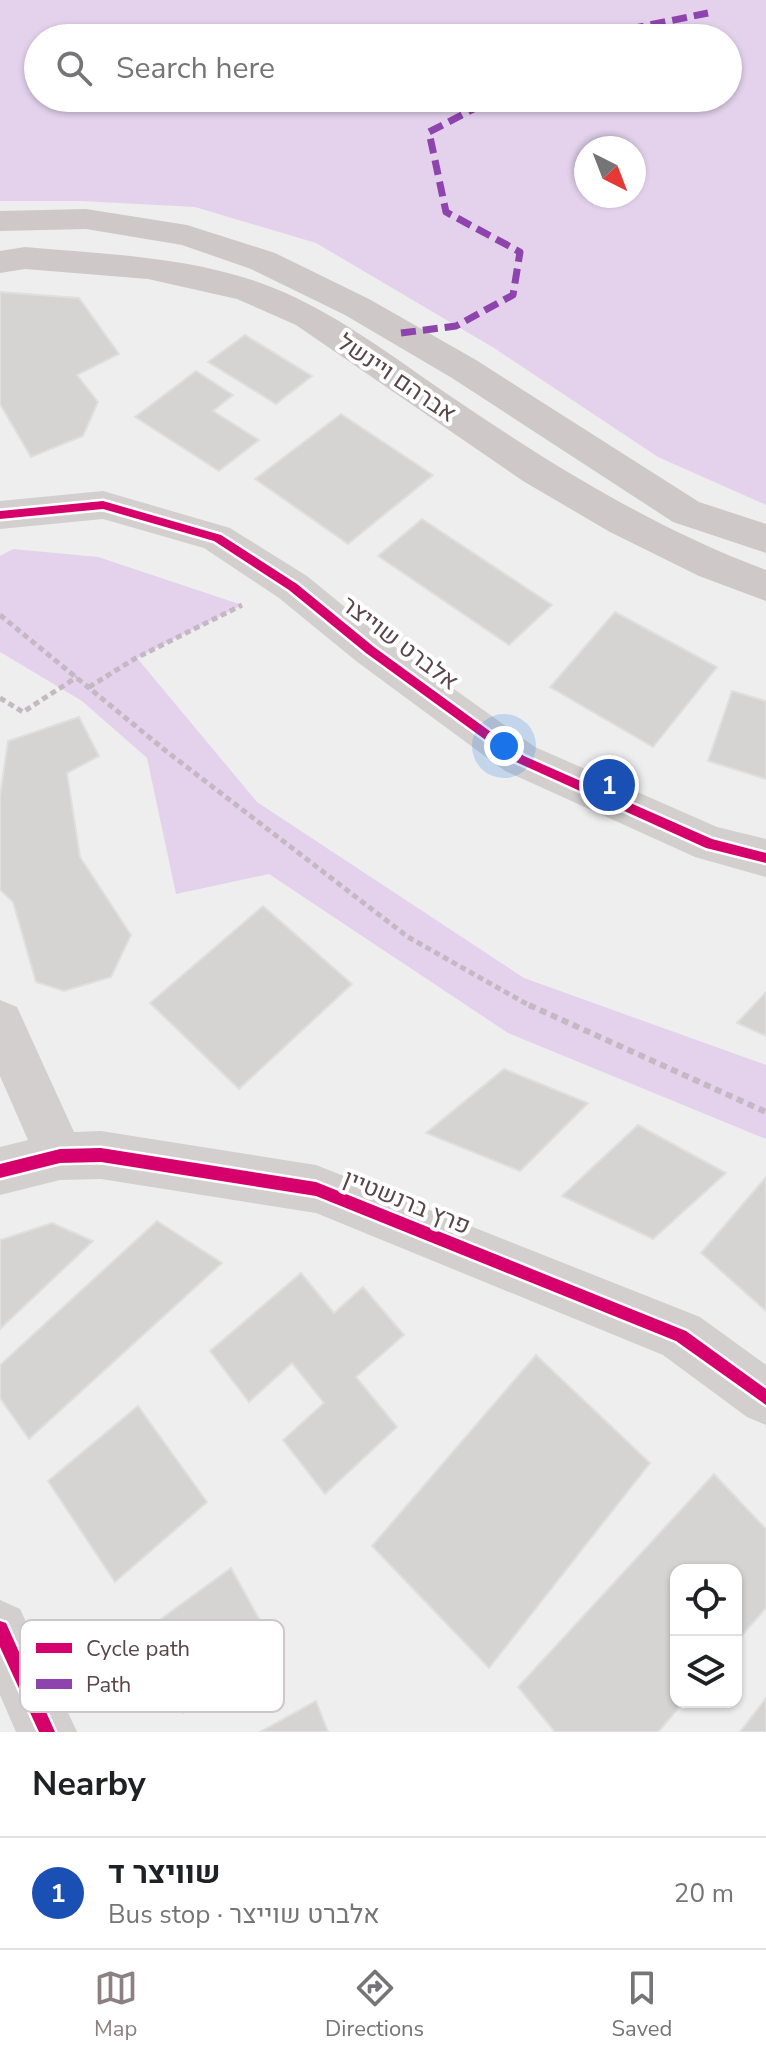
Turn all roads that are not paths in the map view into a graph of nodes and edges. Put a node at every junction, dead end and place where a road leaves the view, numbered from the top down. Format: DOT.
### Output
graph roads {
  1 [pos="0,221"];
  2 [pos="0,262"];
  3 [pos="0,515"];
  4 [pos="766,539"];
  5 [pos="766,586"];
  6 [pos="766,858"];
  7 [pos="0,1022"];
  8 [pos="60,1156"];
  9 [pos="0,1171"];
  10 [pos="766,1398"];
  11 [pos="0,1629"];
  12 [pos="20,1673"];
  13 [pos="38,1712"];
  14 [pos="47,1732"];
  1 -- 4 [label="main road, אברהם ויינשל"];
  2 -- 5 [label="main road, אברהם ויינשל"];
  3 -- 6 [label="street, אלברט שוייצר"];
  7 -- 8 [label="street"];
  8 -- 9 [label="street, פרץ ברנשטיין"];
  8 -- 10 [label="street, פרץ ברנשטיין"];
  11 -- 12 [label="street"];
  13 -- 14 [label="street"];
}
